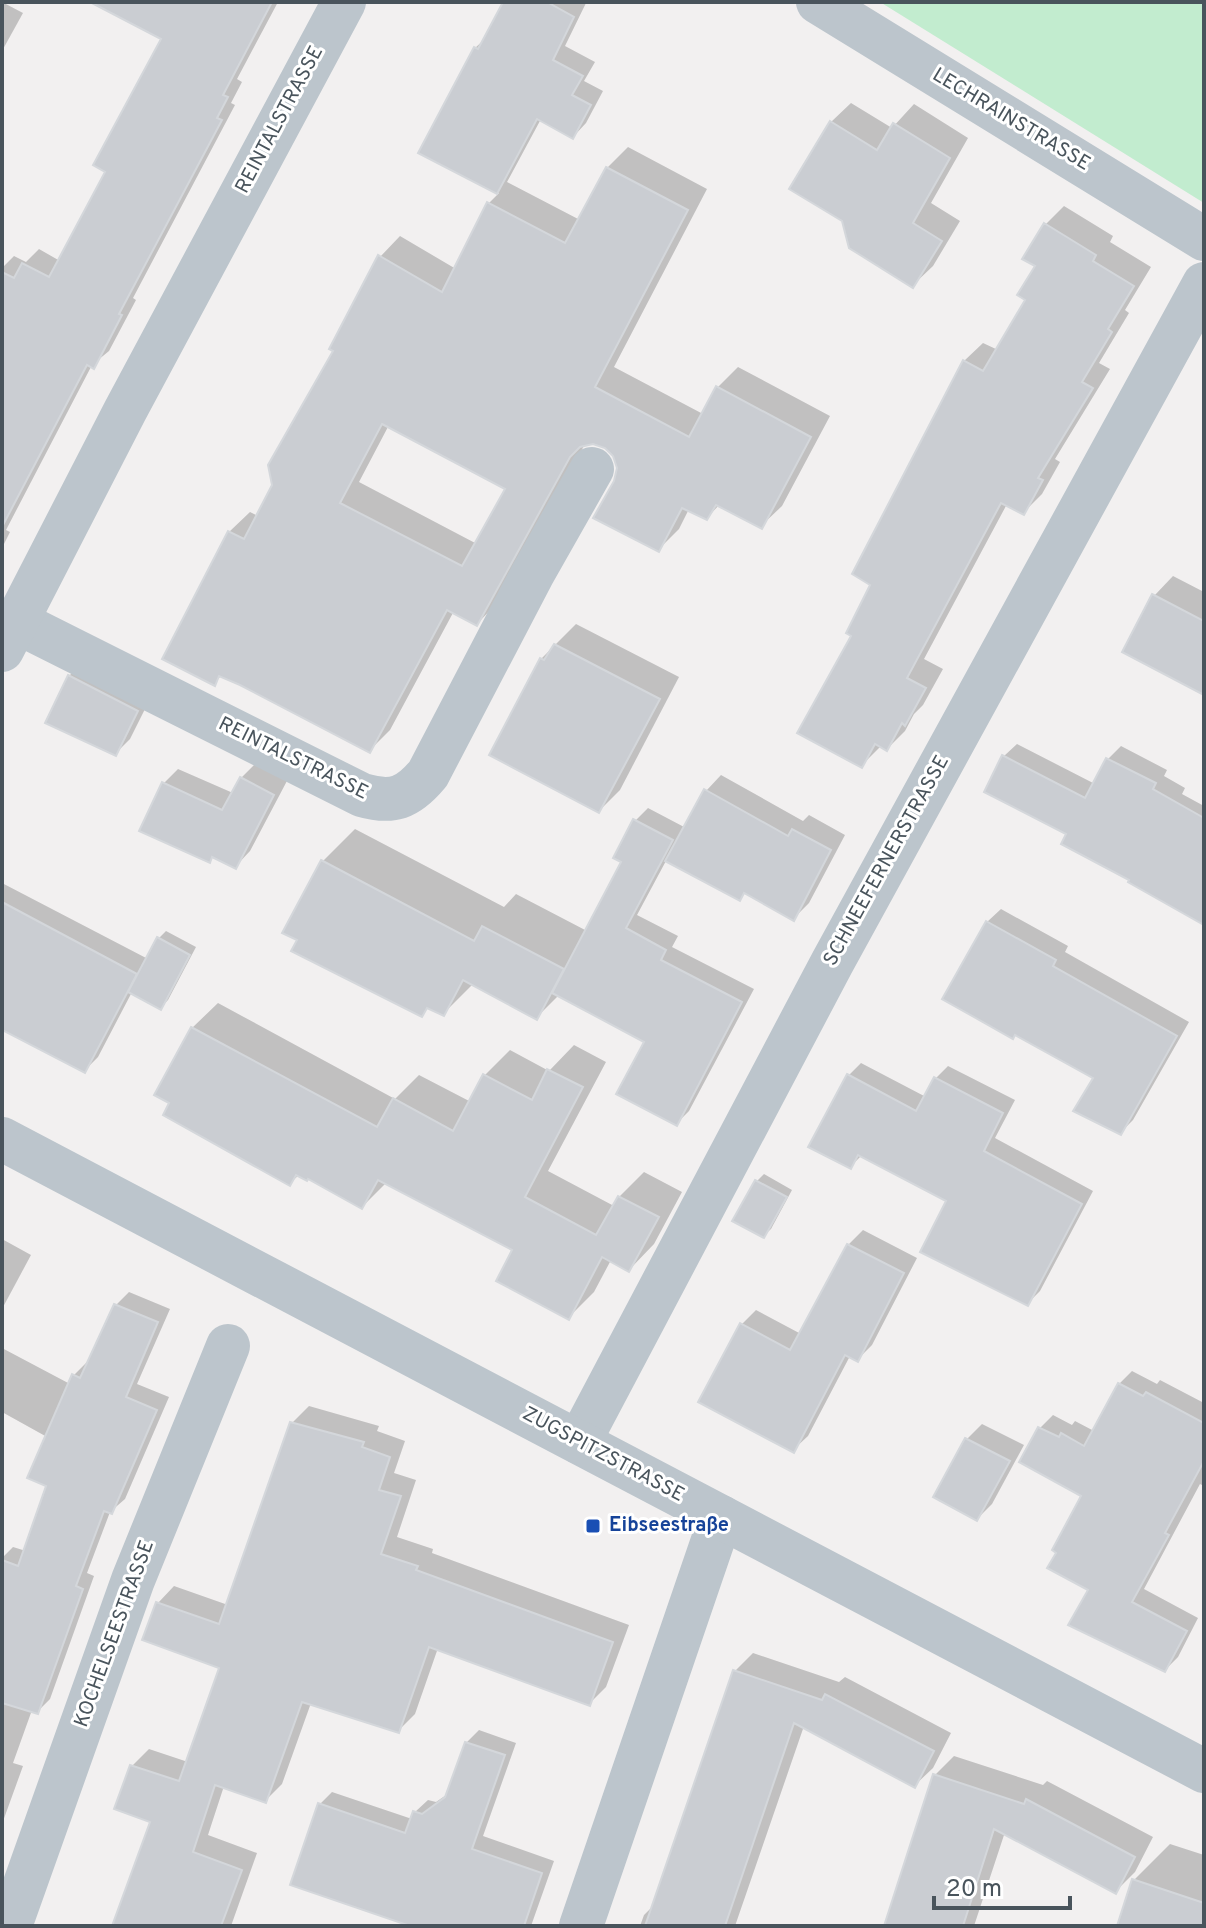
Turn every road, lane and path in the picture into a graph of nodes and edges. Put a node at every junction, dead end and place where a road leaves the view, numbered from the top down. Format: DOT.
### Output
graph roads {
  1 [pos="344,2"];
  2 [pos="818,2"];
  3 [pos="1204,239"];
  4 [pos="1204,284"];
  5 [pos="592,469"];
  6 [pos="9,636"];
  7 [pos="2,1139"];
  8 [pos="228,1346"];
  9 [pos="579,1442"];
  10 [pos="721,1517"];
  11 [pos="1204,1771"];
  12 [pos="10,1926"];
  13 [pos="581,1926"];
  1 -- 6 [label="street, REINTALSTRASSE"];
  2 -- 3 [label="street, LECHRAINSTRASSE"];
  4 -- 9 [label="street, SCHNEEFERNERSTRASSE"];
  5 -- 6 [label="street, REINTALSTRASSE"];
  7 -- 9 [label="street, ZUGSPITZSTRASSE"];
  8 -- 12 [label="street, KOCHELSEESTRASSE"];
  9 -- 10 [label="street, ZUGSPITZSTRASSE"];
  10 -- 11 [label="street, ZUGSPITZSTRASSE"];
  10 -- 13 [label="street"];
}
